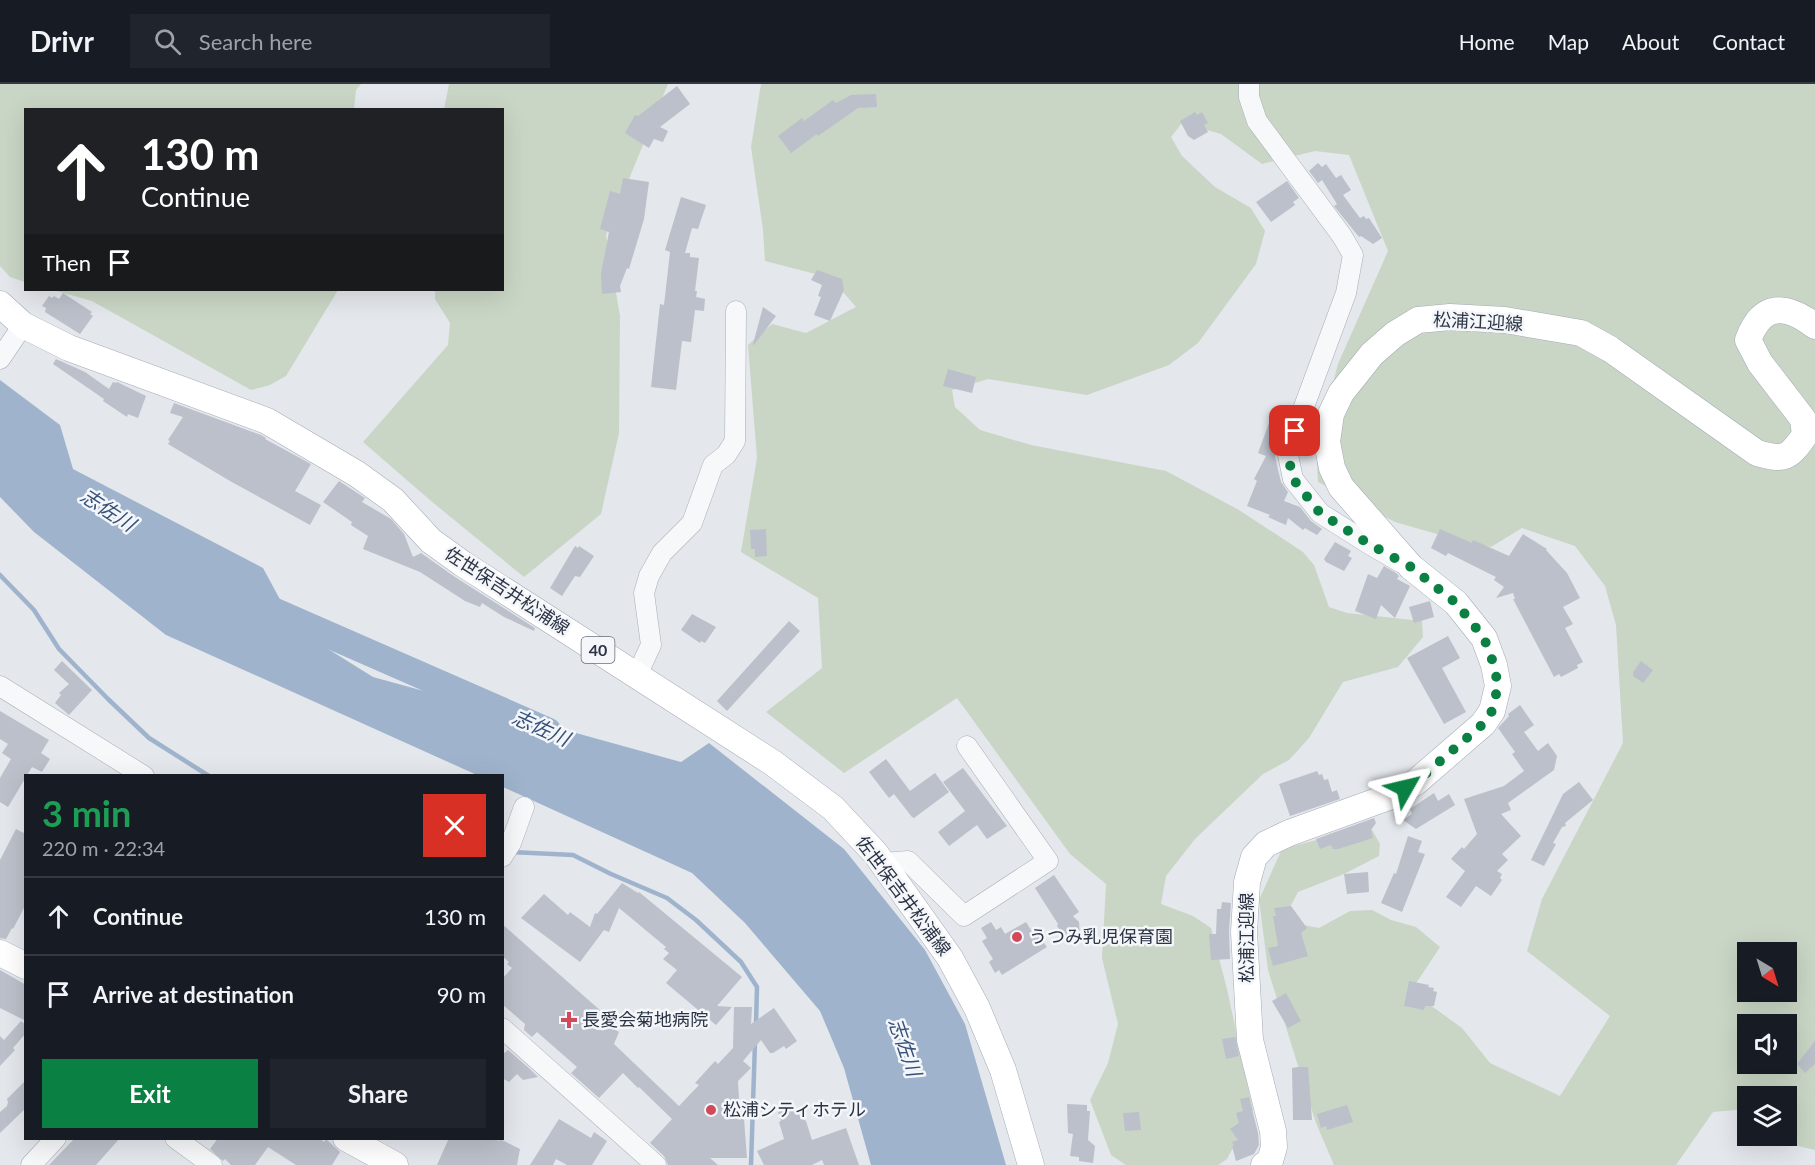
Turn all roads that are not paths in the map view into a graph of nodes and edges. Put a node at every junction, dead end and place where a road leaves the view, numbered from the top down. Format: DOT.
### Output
graph roads {
  1 [pos="1249,84"];
  2 [pos="0,304"];
  3 [pos="736,310"];
  4 [pos="23,325"];
  5 [pos="1815,326"];
  6 [pos="4,353"];
  7 [pos="1411,567"];
  8 [pos="637,675"];
  9 [pos="0,686"];
  10 [pos="967,746"];
  11 [pos="141,774"];
  12 [pos="524,807"];
  13 [pos="507,850"];
  14 [pos="883,863"];
  15 [pos="0,953"];
  16 [pos="24,965"];
  17 [pos="504,1031"];
  18 [pos="54,1140"];
  19 [pos="178,1140"];
  20 [pos="348,1140"];
  21 [pos="366,1158"];
  22 [pos="32,1165"];
  23 [pos="212,1165"];
  24 [pos="395,1165"];
  25 [pos="656,1165"];
  26 [pos="1032,1165"];
  27 [pos="1264,1165"];
  1 -- 7 [label="street"];
  2 -- 4 [label="main road, 佐世保吉井松浦線 / 40"];
  3 -- 8 [label="street"];
  4 -- 6 [label="street"];
  4 -- 8 [label="main road, 佐世保吉井松浦線 / 40"];
  5 -- 7 [label="main road, 松浦江迎線"];
  7 -- 27 [label="main road, 松浦江迎線"];
  8 -- 14 [label="main road, 佐世保吉井松浦線 / 40"];
  9 -- 11 [label="street"];
  10 -- 14 [label="street"];
  12 -- 13 [label="street"];
  14 -- 26 [label="main road, 佐世保吉井松浦線 / 40"];
  15 -- 16 [label="main road"];
  17 -- 25 [label="street"];
  18 -- 22 [label="street"];
  19 -- 23 [label="street"];
  20 -- 21 [label="main road"];
  21 -- 24 [label="main road"];
}
